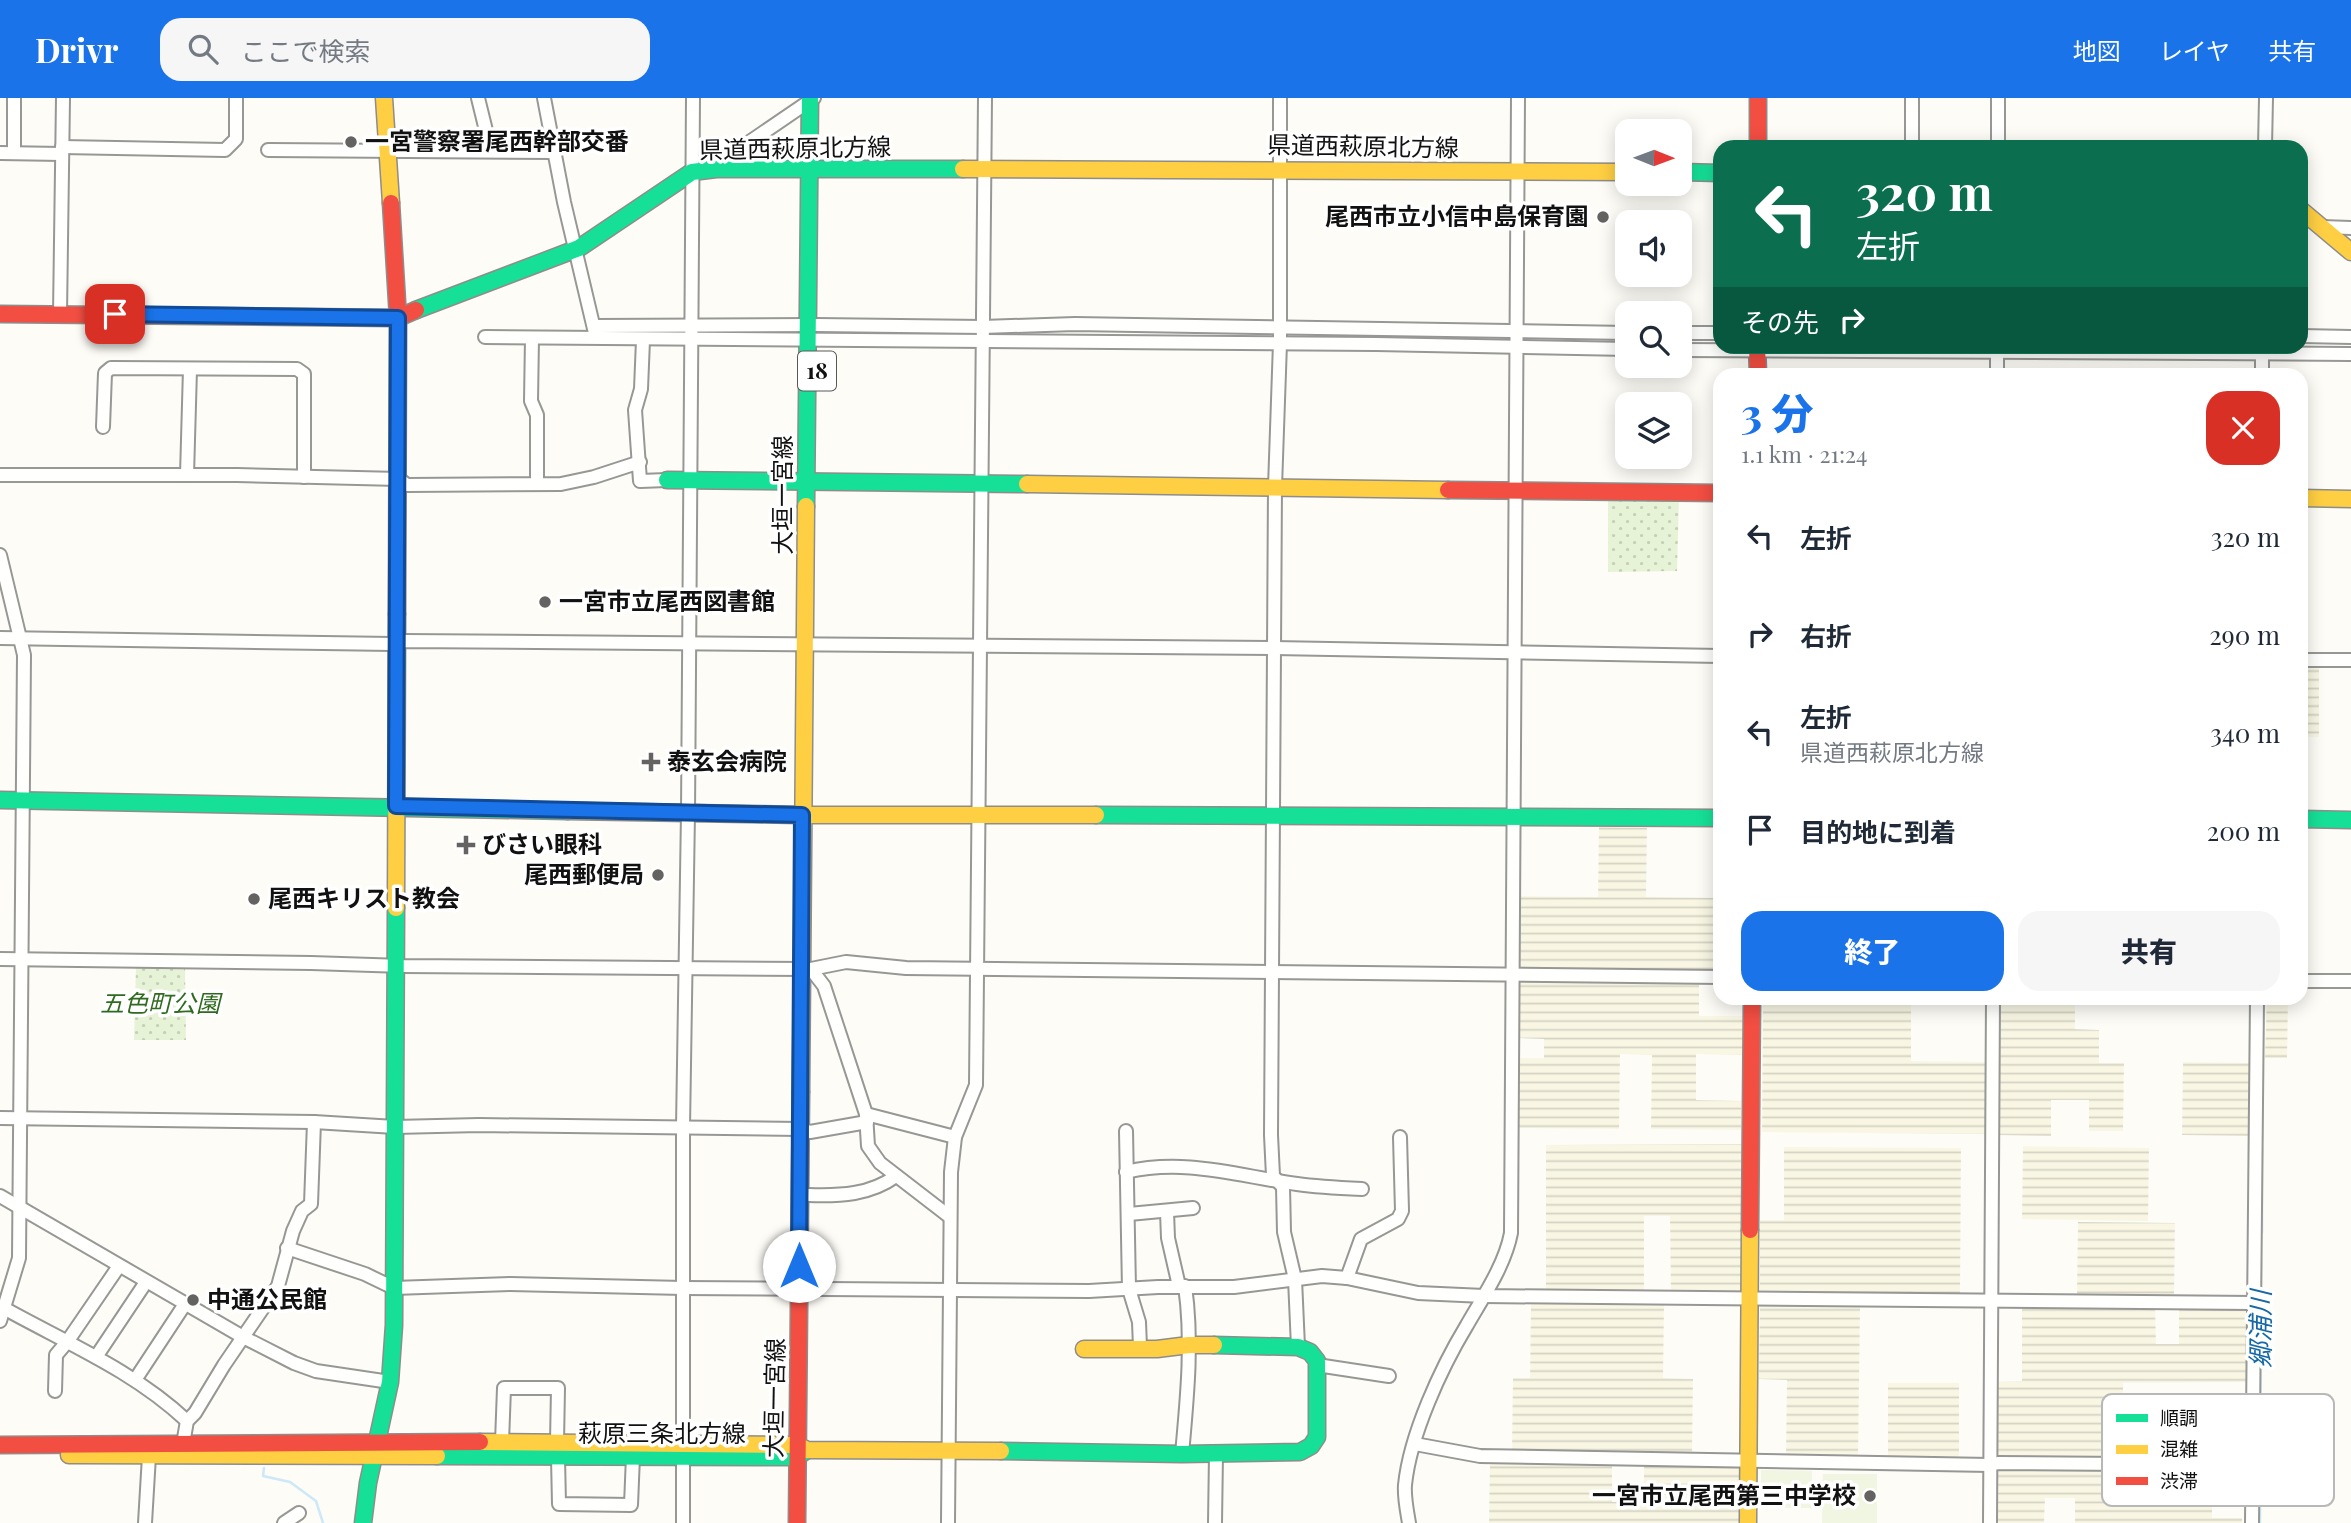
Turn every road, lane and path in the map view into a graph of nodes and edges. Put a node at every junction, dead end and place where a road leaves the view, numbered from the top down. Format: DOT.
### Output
graph roads {
  1 [pos="14,98"];
  2 [pos="63,98"];
  3 [pos="236,98"];
  4 [pos="384,98"];
  5 [pos="478,98"];
  6 [pos="544,98"];
  7 [pos="693,98"];
  8 [pos="985,98"];
  9 [pos="1280,98"];
  10 [pos="1518,98"];
  11 [pos="1758,98"];
  12 [pos="1912,98"];
  13 [pos="1998,98"];
  14 [pos="2266,98"];
  15 [pos="813,99"];
  16 [pos="1758,140"];
  17 [pos="1912,140"];
  18 [pos="1998,140"];
  19 [pos="2265,140"];
  20 [pos="268,150"];
  21 [pos="62,151"];
  22 [pos="387,151"];
  23 [pos="491,151"];
  24 [pos="554,152"];
  25 [pos="0,153"];
  26 [pos="14,153"];
  27 [pos="716,169"];
  28 [pos="985,169"];
  29 [pos="1279,169"];
  30 [pos="814,170"];
  31 [pos="1518,171"];
  32 [pos="692,172"];
  33 [pos="1615,172"];
  34 [pos="1692,173"];
  35 [pos="1713,173"];
  36 [pos="2308,216"];
  37 [pos="2322,227"];
  38 [pos="2351,228"];
  39 [pos="575,249"];
  40 [pos="2351,252"];
  41 [pos="0,314"];
  42 [pos="60,314"];
  43 [pos="398,318"];
  44 [pos="983,327"];
  45 [pos="1279,327"];
  46 [pos="812,332"];
  47 [pos="1517,332"];
  48 [pos="595,333"];
  49 [pos="691,333"];
  50 [pos="1615,333"];
  51 [pos="1692,333"];
  52 [pos="1713,333"];
  53 [pos="2308,336"];
  54 [pos="485,337"];
  55 [pos="2351,337"];
  56 [pos="532,338"];
  57 [pos="643,340"];
  58 [pos="983,341"];
  59 [pos="1280,343"];
  60 [pos="1517,348"];
  61 [pos="1615,349"];
  62 [pos="1692,350"];
  63 [pos="1713,350"];
  64 [pos="2308,352"];
  65 [pos="2351,354"];
  66 [pos="190,369"];
  67 [pos="103,427"];
  68 [pos="640,462"];
  69 [pos="0,475"];
  70 [pos="187,475"];
  71 [pos="304,477"];
  72 [pos="399,479"];
  73 [pos="691,480"];
  74 [pos="667,481"];
  75 [pos="812,481"];
  76 [pos="537,483"];
  77 [pos="980,485"];
  78 [pos="1275,487"];
  79 [pos="1516,492"];
  80 [pos="1713,493"];
  81 [pos="2308,498"];
  82 [pos="2351,499"];
  83 [pos="0,555"];
  84 [pos="0,638"];
  85 [pos="21,638"];
  86 [pos="397,641"];
  87 [pos="689,644"];
  88 [pos="810,645"];
  89 [pos="980,647"];
  90 [pos="1274,648"];
  91 [pos="1515,653"];
  92 [pos="1713,656"];
  93 [pos="2308,660"];
  94 [pos="2351,660"];
  95 [pos="0,800"];
  96 [pos="21,800"];
  97 [pos="396,806"];
  98 [pos="688,813"];
  99 [pos="807,815"];
  100 [pos="978,815"];
  101 [pos="1274,815"];
  102 [pos="1514,817"];
  103 [pos="1713,818"];
  104 [pos="2308,819"];
  105 [pos="2351,820"];
  106 [pos="0,959"];
  107 [pos="20,960"];
  108 [pos="396,966"];
  109 [pos="979,968"];
  110 [pos="686,969"];
  111 [pos="807,969"];
  112 [pos="1273,973"];
  113 [pos="1513,974"];
  114 [pos="1713,976"];
  115 [pos="2308,981"];
  116 [pos="2351,981"];
  117 [pos="1752,1005"];
  118 [pos="1993,1005"];
  119 [pos="2257,1005"];
  120 [pos="0,1118"];
  121 [pos="19,1118"];
  122 [pos="866,1118"];
  123 [pos="314,1122"];
  124 [pos="395,1127"];
  125 [pos="683,1127"];
  126 [pos="805,1131"];
  127 [pos="1126,1131"];
  128 [pos="955,1137"];
  129 [pos="1400,1137"];
  130 [pos="1126,1172"];
  131 [pos="896,1176"];
  132 [pos="1277,1180"];
  133 [pos="1362,1189"];
  134 [pos="809,1195"];
  135 [pos="0,1196"];
  136 [pos="18,1208"];
  137 [pos="1193,1208"];
  138 [pos="1167,1212"];
  139 [pos="1129,1214"];
  140 [pos="950,1217"];
  141 [pos="288,1248"];
  142 [pos="119,1266"];
  143 [pos="1347,1278"];
  144 [pos="1294,1279"];
  145 [pos="146,1282"];
  146 [pos="1182,1286"];
  147 [pos="394,1288"];
  148 [pos="683,1288"];
  149 [pos="804,1289"];
  150 [pos="1129,1289"];
  151 [pos="950,1290"];
  152 [pos="1484,1296"];
  153 [pos="1749,1299"];
  154 [pos="1990,1301"];
  155 [pos="2253,1303"];
  156 [pos="185,1304"];
  157 [pos="2,1307"];
  158 [pos="0,1321"];
  159 [pos="243,1337"];
  160 [pos="67,1342"];
  161 [pos="1188,1345"];
  162 [pos="1140,1347"];
  163 [pos="1298,1347"];
  164 [pos="1084,1349"];
  165 [pos="96,1357"];
  166 [pos="1317,1365"];
  167 [pos="1390,1376"];
  168 [pos="135,1380"];
  169 [pos="390,1382"];
  170 [pos="55,1391"];
  171 [pos="2252,1394"];
  172 [pos="187,1421"];
  173 [pos="502,1443"];
  174 [pos="0,1444"];
  175 [pos="183,1444"];
  176 [pos="1415,1444"];
  177 [pos="376,1450"];
  178 [pos="558,1450"];
  179 [pos="684,1450"];
  180 [pos="949,1450"];
  181 [pos="801,1451"];
  182 [pos="1182,1454"];
  183 [pos="1216,1454"];
  184 [pos="0,1455"];
  185 [pos="149,1456"];
  186 [pos="633,1456"];
  187 [pos="1748,1462"];
  188 [pos="2102,1464"];
  189 [pos="1990,1465"];
  190 [pos="299,1514"];
  191 [pos="145,1523"];
  192 [pos="284,1523"];
  193 [pos="363,1523"];
  194 [pos="683,1523"];
  195 [pos="797,1523"];
  196 [pos="806,1523"];
  197 [pos="948,1523"];
  198 [pos="1215,1523"];
  199 [pos="1409,1523"];
  200 [pos="1748,1523"];
  201 [pos="1990,1523"];
  1 -- 26 [label="street"];
  2 -- 21 [label="street"];
  3 -- 21 [label="street"];
  4 -- 22 [label="street"];
  5 -- 23 [label="street"];
  6 -- 24 [label="street"];
  7 -- 32 [label="street"];
  8 -- 28 [label="street"];
  9 -- 29 [label="street"];
  10 -- 31 [label="street"];
  11 -- 16 [label="street"];
  12 -- 17 [label="street"];
  13 -- 18 [label="street"];
  14 -- 19 [label="street"];
  15 -- 27 [label="street"];
  15 -- 30 [label="street, 大垣一宮線 / 18"];
  20 -- 22 [label="street"];
  21 -- 26 [label="street"];
  21 -- 42 [label="street"];
  22 -- 23 [label="street"];
  22 -- 43 [label="street"];
  23 -- 24 [label="street"];
  24 -- 39 [label="street"];
  25 -- 26 [label="street"];
  27 -- 30 [label="street, 県道西萩原北方線"];
  27 -- 32 [label="street, 県道西萩原北方線"];
  28 -- 29 [label="street, 県道西萩原北方線"];
  28 -- 30 [label="street, 県道西萩原北方線"];
  28 -- 44 [label="street"];
  29 -- 31 [label="street, 県道西萩原北方線"];
  29 -- 45 [label="street"];
  30 -- 46 [label="street, 大垣一宮線 / 18"];
  31 -- 33 [label="street, 県道西萩原北方線"];
  31 -- 47 [label="street"];
  32 -- 39 [label="street, 県道西萩原北方線"];
  32 -- 49 [label="street"];
  34 -- 35 [label="street"];
  36 -- 37 [label="street"];
  37 -- 38 [label="street"];
  37 -- 40 [label="street"];
  39 -- 43 [label="street, 県道西萩原北方線"];
  39 -- 48 [label="street"];
  41 -- 42 [label="street, 県道西萩原北方線"];
  42 -- 43 [label="street, 県道西萩原北方線"];
  43 -- 72 [label="street"];
  44 -- 45 [label="street"];
  44 -- 46 [label="street"];
  44 -- 58 [label="street"];
  45 -- 47 [label="street"];
  45 -- 59 [label="street"];
  46 -- 49 [label="street"];
  46 -- 58 [label="street"];
  46 -- 75 [label="street, 大垣一宮線 / 18"];
  47 -- 50 [label="street"];
  47 -- 60 [label="street"];
  48 -- 49 [label="street"];
  48 -- 56 [label="street"];
  48 -- 57 [label="street"];
  49 -- 57 [label="street"];
  49 -- 73 [label="street"];
  51 -- 52 [label="street"];
  53 -- 55 [label="street"];
  54 -- 56 [label="street"];
  56 -- 76 [label="street"];
  57 -- 68 [label="street"];
  58 -- 59 [label="street"];
  58 -- 77 [label="street"];
  59 -- 60 [label="street"];
  59 -- 78 [label="street"];
  60 -- 61 [label="street"];
  60 -- 79 [label="street"];
  62 -- 63 [label="street"];
  64 -- 65 [label="street"];
  66 -- 67 [label="street"];
  66 -- 70 [label="street"];
  66 -- 71 [label="street"];
  68 -- 74 [label="street"];
  68 -- 76 [label="street"];
  69 -- 70 [label="street"];
  70 -- 71 [label="street"];
  71 -- 72 [label="street"];
  72 -- 76 [label="street"];
  72 -- 86 [label="street"];
  73 -- 74 [label="street"];
  73 -- 75 [label="street"];
  73 -- 87 [label="street"];
  75 -- 77 [label="street"];
  75 -- 88 [label="street, 大垣一宮線 / 18"];
  77 -- 78 [label="street"];
  77 -- 89 [label="street"];
  78 -- 79 [label="street"];
  78 -- 90 [label="street"];
  79 -- 80 [label="street"];
  79 -- 91 [label="street"];
  81 -- 82 [label="street"];
  83 -- 85 [label="street"];
  84 -- 85 [label="street"];
  85 -- 86 [label="street"];
  85 -- 96 [label="street"];
  86 -- 87 [label="street"];
  86 -- 97 [label="street"];
  87 -- 88 [label="street"];
  87 -- 98 [label="street"];
  88 -- 89 [label="street"];
  88 -- 99 [label="street, 大垣一宮線 / 18"];
  89 -- 90 [label="street"];
  89 -- 100 [label="street"];
  90 -- 91 [label="street"];
  90 -- 101 [label="street"];
  91 -- 92 [label="street"];
  91 -- 102 [label="street"];
  93 -- 94 [label="street"];
  95 -- 96 [label="street"];
  96 -- 97 [label="street"];
  96 -- 107 [label="street"];
  97 -- 98 [label="street"];
  97 -- 108 [label="street"];
  98 -- 99 [label="street"];
  98 -- 110 [label="street"];
  99 -- 100 [label="street"];
  99 -- 111 [label="street, 大垣一宮線 / 18"];
  100 -- 101 [label="street"];
  100 -- 109 [label="street"];
  101 -- 102 [label="street"];
  101 -- 112 [label="street"];
  102 -- 103 [label="street"];
  102 -- 113 [label="street"];
  104 -- 105 [label="street"];
  106 -- 107 [label="street"];
  107 -- 108 [label="street"];
  107 -- 121 [label="street"];
  108 -- 110 [label="street"];
  108 -- 124 [label="street"];
  109 -- 111 [label="street"];
  109 -- 112 [label="street"];
  109 -- 128 [label="street"];
  110 -- 111 [label="street"];
  110 -- 125 [label="street"];
  111 -- 122 [label="street"];
  111 -- 126 [label="street, 大垣一宮線 / 18"];
  112 -- 113 [label="street"];
  112 -- 132 [label="street"];
  113 -- 114 [label="street"];
  113 -- 152 [label="street"];
  115 -- 116 [label="street"];
  117 -- 153 [label="street"];
  118 -- 154 [label="street"];
  119 -- 155 [label="street"];
  120 -- 121 [label="street"];
  121 -- 123 [label="street"];
  121 -- 136 [label="street"];
  122 -- 126 [label="street"];
  122 -- 128 [label="street"];
  122 -- 131 [label="street"];
  123 -- 124 [label="street"];
  123 -- 141 [label="street"];
  124 -- 125 [label="street"];
  124 -- 147 [label="street"];
  125 -- 126 [label="street"];
  125 -- 148 [label="street"];
  126 -- 134 [label="street, 大垣一宮線 / 18"];
  126 -- 149 [label="street, 大垣一宮線 / 18"];
  127 -- 130 [label="street"];
  128 -- 140 [label="street"];
  129 -- 143 [label="street"];
  130 -- 132 [label="street"];
  130 -- 139 [label="street"];
  131 -- 134 [label="street"];
  131 -- 140 [label="street"];
  132 -- 133 [label="street"];
  132 -- 144 [label="street"];
  134 -- 149 [label="street, 大垣一宮線 / 18"];
  135 -- 136 [label="street"];
  136 -- 142 [label="street"];
  136 -- 157 [label="street"];
  137 -- 138 [label="street"];
  138 -- 139 [label="street"];
  138 -- 146 [label="street"];
  139 -- 150 [label="street"];
  140 -- 151 [label="street"];
  141 -- 147 [label="street"];
  141 -- 159 [label="street"];
  142 -- 145 [label="street"];
  142 -- 160 [label="street"];
  143 -- 144 [label="street"];
  143 -- 152 [label="street"];
  144 -- 146 [label="street"];
  144 -- 163 [label="street"];
  145 -- 156 [label="street"];
  145 -- 165 [label="street"];
  146 -- 150 [label="street"];
  146 -- 161 [label="street"];
  147 -- 148 [label="street"];
  147 -- 169 [label="street"];
  148 -- 149 [label="street"];
  148 -- 179 [label="street"];
  149 -- 151 [label="street"];
  149 -- 181 [label="street, 大垣一宮線 / 18"];
  150 -- 151 [label="street"];
  150 -- 162 [label="street"];
  151 -- 180 [label="street"];
  152 -- 153 [label="street"];
  152 -- 176 [label="street"];
  153 -- 154 [label="street"];
  153 -- 187 [label="street"];
  154 -- 155 [label="street"];
  154 -- 189 [label="street"];
  155 -- 171 [label="street"];
  156 -- 159 [label="street"];
  156 -- 168 [label="street"];
  157 -- 158 [label="street"];
  157 -- 160 [label="street"];
  159 -- 169 [label="street"];
  159 -- 172 [label="street"];
  160 -- 165 [label="street"];
  160 -- 170 [label="street"];
  161 -- 162 [label="street"];
  161 -- 163 [label="street"];
  161 -- 182 [label="street"];
  162 -- 164 [label="street"];
  163 -- 166 [label="street"];
  165 -- 168 [label="street"];
  166 -- 167 [label="street"];
  166 -- 183 [label="street, 萩原三条北方線"];
  168 -- 172 [label="street"];
  169 -- 177 [label="street"];
  172 -- 175 [label="street"];
  173 -- 177 [label="street, 萩原三条北方線"];
  173 -- 178 [label="street, 萩原三条北方線"];
  173 -- 178 [label="street"];
  174 -- 175 [label="street, 萩原三条北方線"];
  175 -- 177 [label="street, 萩原三条北方線"];
  176 -- 187 [label="street"];
  176 -- 199 [label="street"];
  177 -- 178 [label="street, 萩原三条北方線"];
  177 -- 185 [label="street, 萩原三条北方線"];
  177 -- 193 [label="street"];
  178 -- 179 [label="street, 萩原三条北方線"];
  178 -- 186 [label="street, 萩原三条北方線"];
  178 -- 186 [label="street"];
  179 -- 181 [label="street, 萩原三条北方線"];
  179 -- 186 [label="street, 萩原三条北方線"];
  179 -- 194 [label="street"];
  180 -- 181 [label="street, 萩原三条北方線"];
  180 -- 182 [label="street, 萩原三条北方線"];
  180 -- 197 [label="street"];
  181 -- 195 [label="street, 大垣一宮線 / 18"];
  181 -- 196 [label="street, 大垣一宮線 / 18"];
  182 -- 183 [label="street, 萩原三条北方線"];
  183 -- 198 [label="street"];
  184 -- 185 [label="street, 萩原三条北方線"];
  185 -- 191 [label="street"];
  187 -- 189 [label="street"];
  187 -- 200 [label="street"];
  188 -- 189 [label="street"];
  189 -- 201 [label="street"];
  190 -- 192 [label="street"];
}
